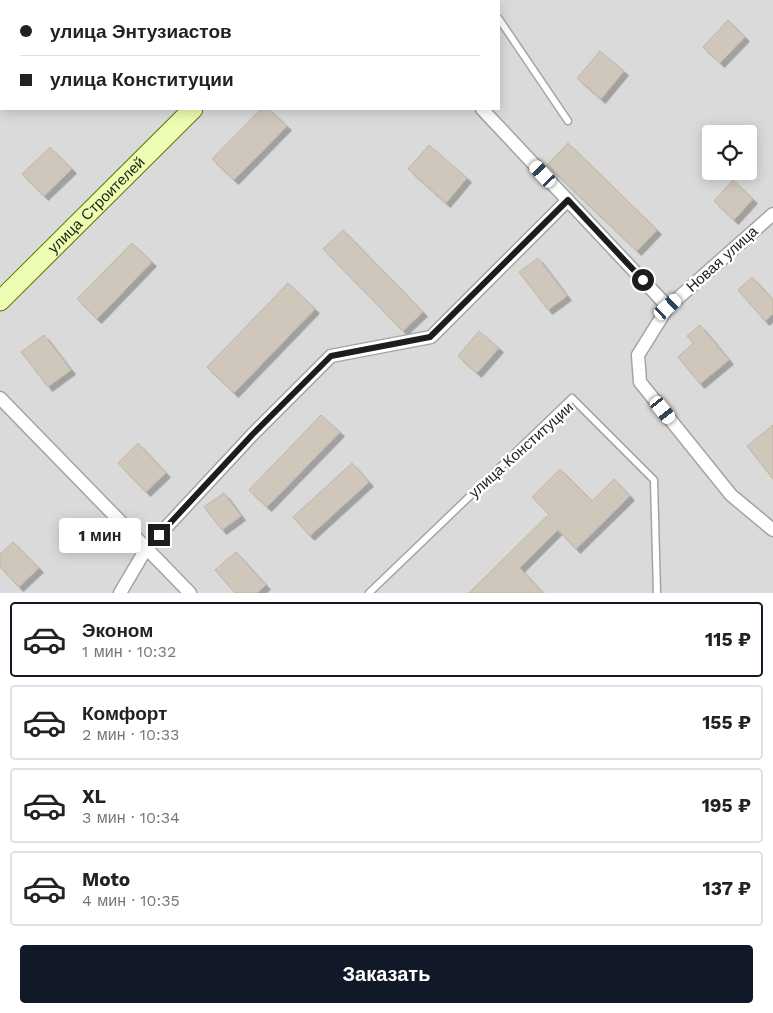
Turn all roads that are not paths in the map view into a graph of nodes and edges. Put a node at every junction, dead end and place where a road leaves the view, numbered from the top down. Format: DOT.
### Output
graph roads {
  1 [pos="500,20"];
  2 [pos="192,110"];
  3 [pos="483,110"];
  4 [pos="568,121"];
  5 [pos="568,200"];
  6 [pos="773,214"];
  7 [pos="0,301"];
  8 [pos="668,307"];
  9 [pos="0,398"];
  10 [pos="773,530"];
  11 [pos="146,549"];
  12 [pos="120,593"];
  13 [pos="190,593"];
  14 [pos="369,593"];
  15 [pos="657,593"];
  1 -- 4 [label="lane"];
  2 -- 7 [label="main road, улица Строителей"];
  3 -- 5 [label="street"];
  5 -- 8 [label="street"];
  5 -- 11 [label="street"];
  6 -- 8 [label="street, Новая улица"];
  8 -- 10 [label="street, Новая улица"];
  9 -- 11 [label="street"];
  11 -- 12 [label="street"];
  11 -- 13 [label="street"];
  14 -- 15 [label="lane, улица Конституции"];
}
